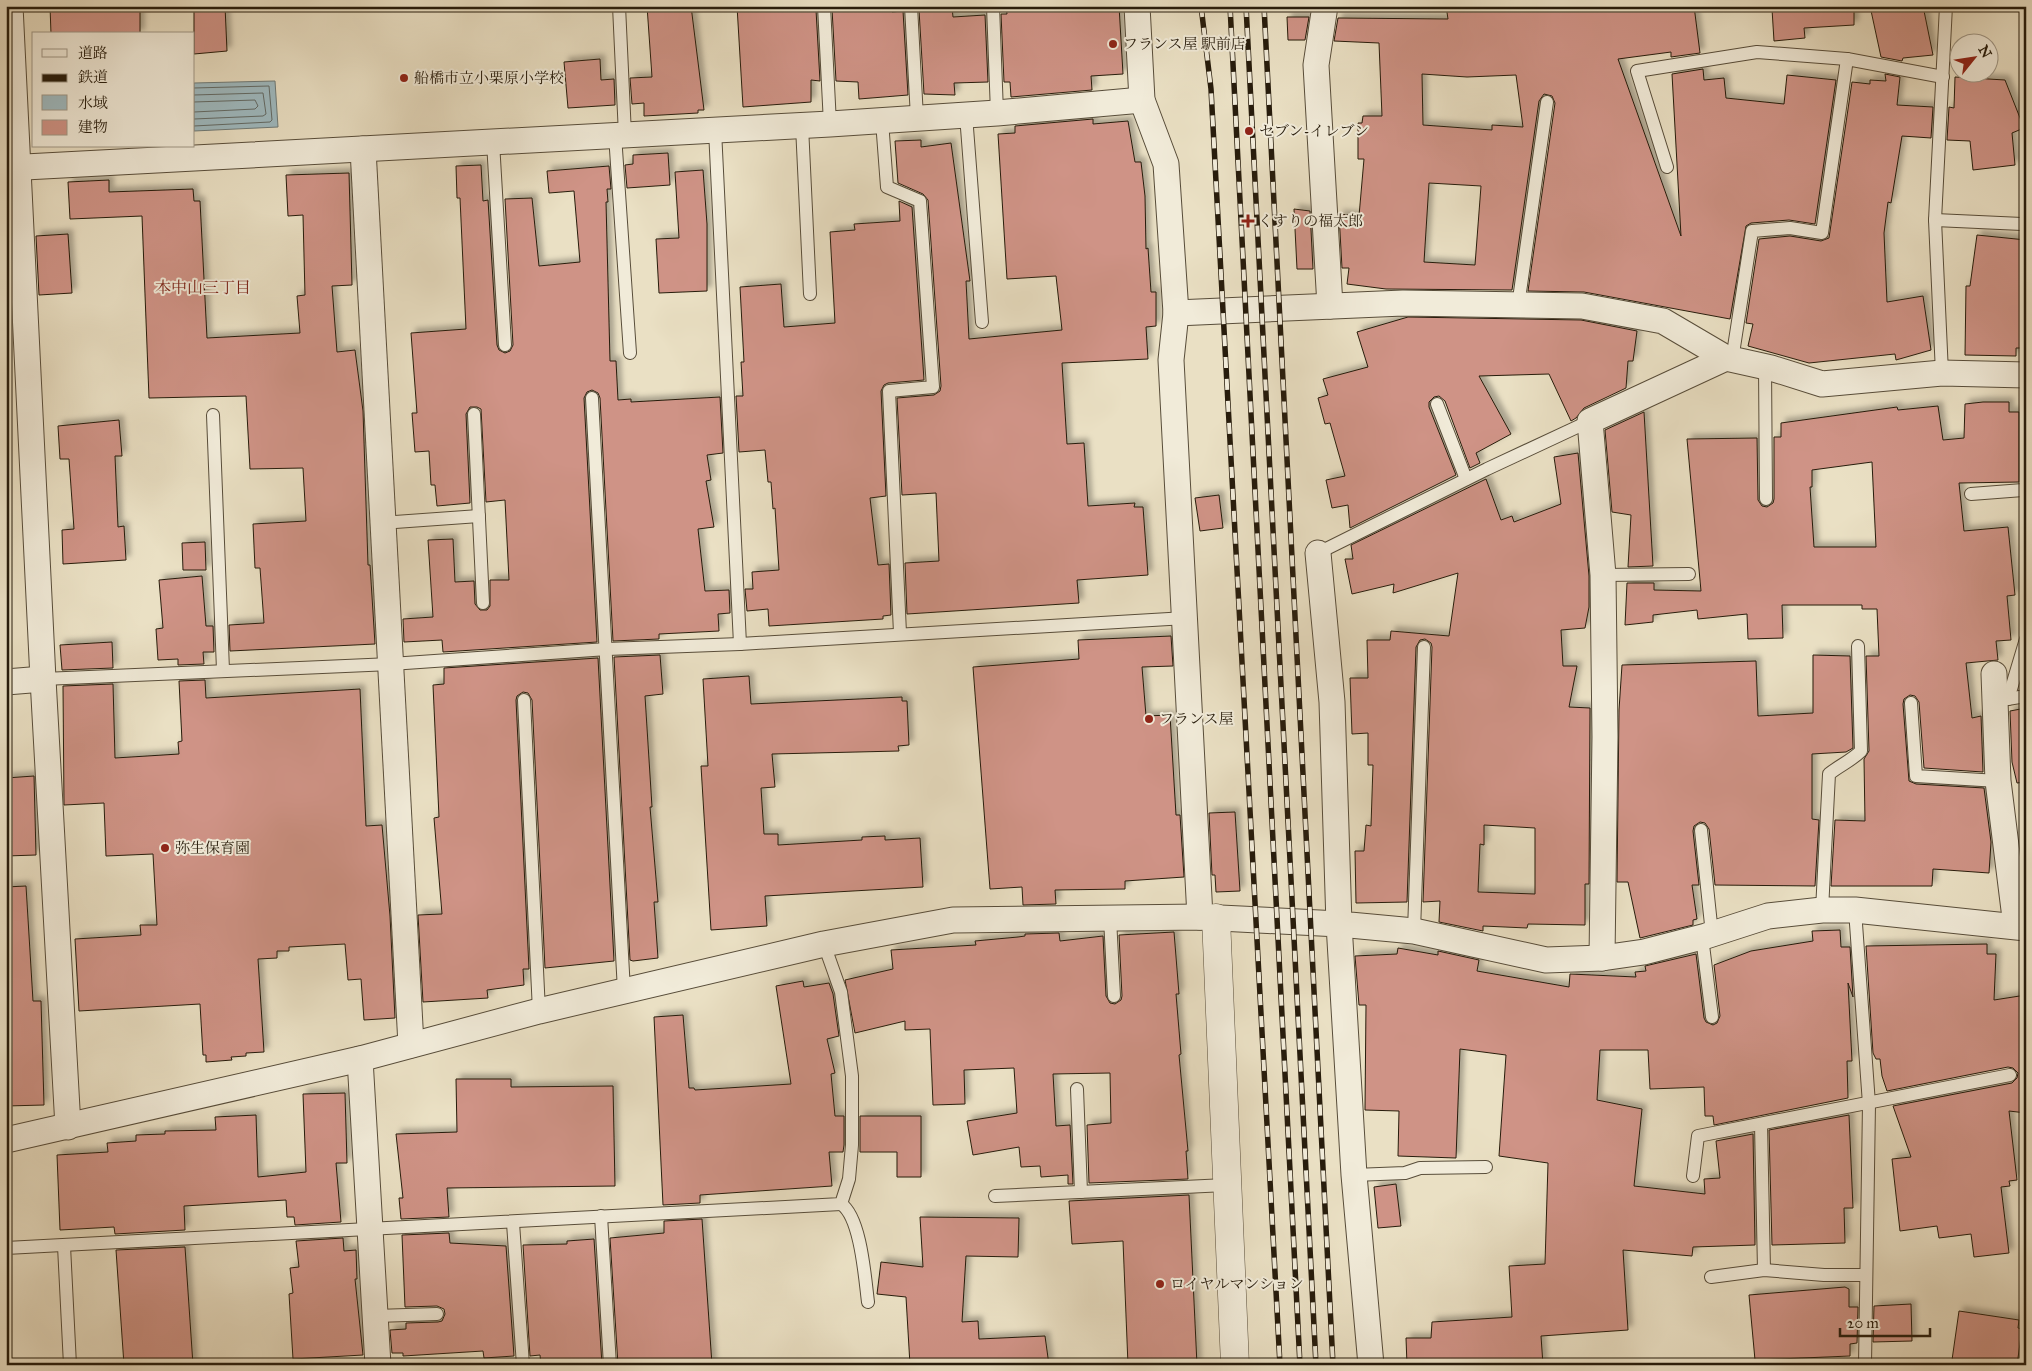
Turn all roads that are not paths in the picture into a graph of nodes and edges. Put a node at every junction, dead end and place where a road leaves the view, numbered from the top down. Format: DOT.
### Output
graph roads {
  1 [pos="10,6"];
  2 [pos="619,6"];
  3 [pos="824,6"];
  4 [pos="910,6"];
  5 [pos="993,6"];
  6 [pos="1137,6"];
  7 [pos="1325,6"];
  8 [pos="1946,6"];
  9 [pos="1847,59"];
  10 [pos="1944,77"];
  11 [pos="1142,100"];
  12 [pos="1547,102"];
  13 [pos="997,113"];
  14 [pos="966,116"];
  15 [pos="917,118"];
  16 [pos="882,121"];
  17 [pos="830,124"];
  18 [pos="802,126"];
  19 [pos="715,130"];
  20 [pos="620,135"];
  21 [pos="493,142"];
  22 [pos="363,149"];
  23 [pos="1667,166"];
  24 [pos="12,168"];
  25 [pos="1935,220"];
  26 [pos="2022,224"];
  27 [pos="810,294"];
  28 [pos="1330,306"];
  29 [pos="1518,306"];
  30 [pos="1176,313"];
  31 [pos="982,322"];
  32 [pos="505,345"];
  33 [pos="630,353"];
  34 [pos="1729,359"];
  35 [pos="1765,366"];
  36 [pos="2024,372"];
  37 [pos="1942,374"];
  38 [pos="592,398"];
  39 [pos="1437,404"];
  40 [pos="474,414"];
  41 [pos="212,415"];
  42 [pos="1590,421"];
  43 [pos="1466,479"];
  44 [pos="2026,487"];
  45 [pos="1971,494"];
  46 [pos="1766,499"];
  47 [pos="479,516"];
  48 [pos="382,523"];
  49 [pos="1318,553"];
  50 [pos="1689,574"];
  51 [pos="1603,575"];
  52 [pos="483,602"];
  53 [pos="1186,618"];
  54 [pos="900,633"];
  55 [pos="2026,639"];
  56 [pos="740,644"];
  57 [pos="1858,646"];
  58 [pos="1424,647"];
  59 [pos="607,649"];
  60 [pos="391,664"];
  61 [pos="223,670"];
  62 [pos="1994,674"];
  63 [pos="43,679"];
  64 [pos="6,682"];
  65 [pos="2026,696"];
  66 [pos="524,700"];
  67 [pos="2002,700"];
  68 [pos="1911,703"];
  69 [pos="1998,781"];
  70 [pos="1701,830"];
  71 [pos="1822,910"];
  72 [pos="1855,910"];
  73 [pos="1208,917"];
  74 [pos="1110,918"];
  75 [pos="1339,924"];
  76 [pos="2021,927"];
  77 [pos="1414,931"];
  78 [pos="1707,936"];
  79 [pos="824,944"];
  80 [pos="1602,958"];
  81 [pos="624,991"];
  82 [pos="1114,996"];
  83 [pos="539,1011"];
  84 [pos="1712,1017"];
  85 [pos="411,1046"];
  86 [pos="360,1060"];
  87 [pos="2010,1075"];
  88 [pos="1078,1090"];
  89 [pos="1869,1104"];
  90 [pos="1761,1124"];
  91 [pos="68,1127"];
  92 [pos="6,1140"];
  93 [pos="1486,1167"];
  94 [pos="1354,1175"];
  95 [pos="1693,1176"];
  96 [pos="1226,1185"];
  97 [pos="1081,1192"];
  98 [pos="995,1196"];
  99 [pos="842,1204"];
  100 [pos="601,1216"];
  101 [pos="513,1223"];
  102 [pos="371,1230"];
  103 [pos="64,1246"];
  104 [pos="6,1248"];
  105 [pos="1764,1270"];
  106 [pos="1865,1275"];
  107 [pos="1711,1277"];
  108 [pos="868,1302"];
  109 [pos="438,1314"];
  110 [pos="376,1316"];
  111 [pos="70,1365"];
  112 [pos="378,1365"];
  113 [pos="523,1365"];
  114 [pos="610,1365"];
  115 [pos="1235,1365"];
  116 [pos="1371,1365"];
  117 [pos="1866,1365"];
  1 -- 24 [label="street"];
  2 -- 20 [label="lane"];
  3 -- 17 [label="lane"];
  4 -- 15 [label="lane"];
  5 -- 13 [label="lane"];
  6 -- 11 [label="street"];
  7 -- 28 [label="street"];
  8 -- 10 [label="lane"];
  9 -- 10 [label="lane"];
  9 -- 23 [label="lane"];
  9 -- 34 [label="lane"];
  10 -- 25 [label="lane"];
  11 -- 13 [label="street"];
  11 -- 30 [label="street"];
  12 -- 29 [label="lane"];
  13 -- 14 [label="street"];
  14 -- 15 [label="street"];
  14 -- 31 [label="lane"];
  15 -- 16 [label="street"];
  16 -- 17 [label="street"];
  16 -- 54 [label="lane"];
  17 -- 18 [label="street"];
  18 -- 19 [label="street"];
  18 -- 27 [label="lane"];
  19 -- 20 [label="street"];
  19 -- 56 [label="lane"];
  20 -- 21 [label="street"];
  20 -- 33 [label="lane"];
  21 -- 22 [label="street"];
  21 -- 32 [label="lane"];
  22 -- 24 [label="street"];
  22 -- 48 [label="street"];
  24 -- 63 [label="street"];
  25 -- 26 [label="lane"];
  25 -- 37 [label="lane"];
  28 -- 29 [label="street"];
  28 -- 30 [label="street"];
  29 -- 34 [label="street"];
  30 -- 53 [label="street"];
  34 -- 35 [label="street"];
  34 -- 42 [label="street"];
  35 -- 37 [label="street"];
  35 -- 46 [label="lane"];
  36 -- 37 [label="street"];
  38 -- 59 [label="lane"];
  39 -- 43 [label="lane"];
  40 -- 47 [label="lane"];
  41 -- 61 [label="lane"];
  42 -- 43 [label="lane"];
  42 -- 51 [label="street"];
  43 -- 49 [label="lane"];
  44 -- 45 [label="lane"];
  47 -- 48 [label="lane"];
  47 -- 52 [label="lane"];
  48 -- 60 [label="street"];
  49 -- 75 [label="street"];
  50 -- 51 [label="lane"];
  51 -- 80 [label="street"];
  53 -- 54 [label="lane"];
  53 -- 73 [label="street"];
  54 -- 56 [label="lane"];
  55 -- 67 [label="lane"];
  56 -- 59 [label="lane"];
  57 -- 71 [label="lane"];
  58 -- 77 [label="lane"];
  59 -- 60 [label="lane"];
  59 -- 81 [label="lane"];
  60 -- 61 [label="lane"];
  60 -- 85 [label="street"];
  61 -- 63 [label="lane"];
  62 -- 67 [label="street"];
  63 -- 64 [label="street"];
  63 -- 91 [label="street"];
  65 -- 67 [label="lane"];
  66 -- 83 [label="lane"];
  67 -- 69 [label="street"];
  68 -- 69 [label="lane"];
  69 -- 76 [label="street"];
  70 -- 78 [label="lane"];
  71 -- 72 [label="street"];
  71 -- 78 [label="street"];
  72 -- 76 [label="street"];
  72 -- 89 [label="lane"];
  73 -- 74 [label="street"];
  73 -- 75 [label="street"];
  73 -- 96 [label="street"];
  74 -- 79 [label="street"];
  74 -- 82 [label="lane"];
  75 -- 77 [label="street"];
  75 -- 94 [label="street"];
  77 -- 80 [label="street"];
  78 -- 80 [label="street"];
  78 -- 84 [label="lane"];
  79 -- 81 [label="street"];
  79 -- 99 [label="lane"];
  81 -- 83 [label="street"];
  83 -- 85 [label="street"];
  85 -- 86 [label="street"];
  86 -- 91 [label="street"];
  86 -- 102 [label="street"];
  87 -- 89 [label="lane"];
  88 -- 97 [label="lane"];
  89 -- 90 [label="lane"];
  89 -- 106 [label="lane"];
  90 -- 95 [label="lane"];
  90 -- 105 [label="lane"];
  91 -- 92 [label="street"];
  93 -- 94 [label="lane"];
  94 -- 116 [label="street"];
  96 -- 97 [label="lane"];
  96 -- 115 [label="street"];
  97 -- 98 [label="lane"];
  99 -- 100 [label="lane"];
  99 -- 108 [label="lane"];
  100 -- 101 [label="lane"];
  100 -- 114 [label="lane"];
  101 -- 102 [label="lane"];
  101 -- 113 [label="lane"];
  102 -- 103 [label="lane"];
  102 -- 110 [label="street"];
  103 -- 104 [label="lane"];
  103 -- 111 [label="lane"];
  105 -- 106 [label="lane"];
  105 -- 107 [label="lane"];
  106 -- 117 [label="lane"];
  109 -- 110 [label="lane"];
  110 -- 112 [label="street"];
}
